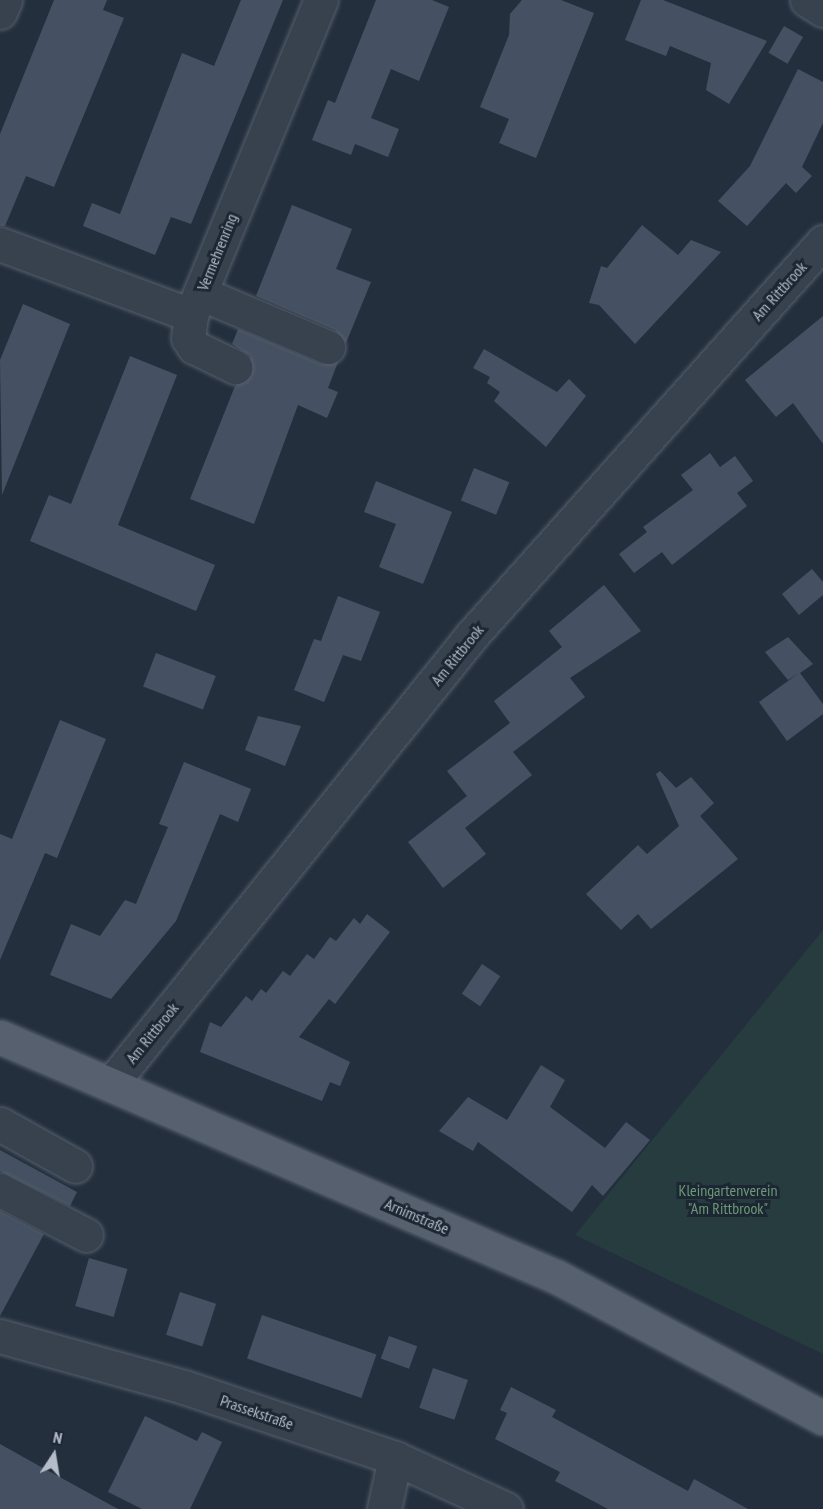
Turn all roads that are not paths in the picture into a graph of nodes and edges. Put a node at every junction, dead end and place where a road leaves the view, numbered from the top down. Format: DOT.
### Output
graph roads {
  1 [pos="5,0"];
  2 [pos="321,0"];
  3 [pos="807,0"];
  4 [pos="823,10"];
  5 [pos="0,12"];
  6 [pos="823,243"];
  7 [pos="0,244"];
  8 [pos="196,304"];
  9 [pos="328,347"];
  10 [pos="235,367"];
  11 [pos="0,1037"];
  12 [pos="111,1084"];
  13 [pos="0,1124"];
  14 [pos="75,1166"];
  15 [pos="0,1190"];
  16 [pos="86,1235"];
  17 [pos="0,1336"];
  18 [pos="823,1418"];
  19 [pos="395,1458"];
  20 [pos="384,1509"];
  21 [pos="506,1509"];
  1 -- 5 [label="street"];
  2 -- 8 [label="street, Vermehrenring"];
  3 -- 4 [label="street"];
  6 -- 12 [label="street, Am Rittbrook"];
  7 -- 8 [label="street"];
  8 -- 9 [label="street"];
  8 -- 10 [label="street"];
  11 -- 12 [label="main road, Arnimstraße"];
  12 -- 18 [label="main road, Arnimstraße"];
  13 -- 14 [label="street"];
  15 -- 16 [label="street"];
  17 -- 19 [label="street, Prassekstraße"];
  19 -- 20 [label="street"];
  19 -- 21 [label="street, Prassekstraße"];
}
